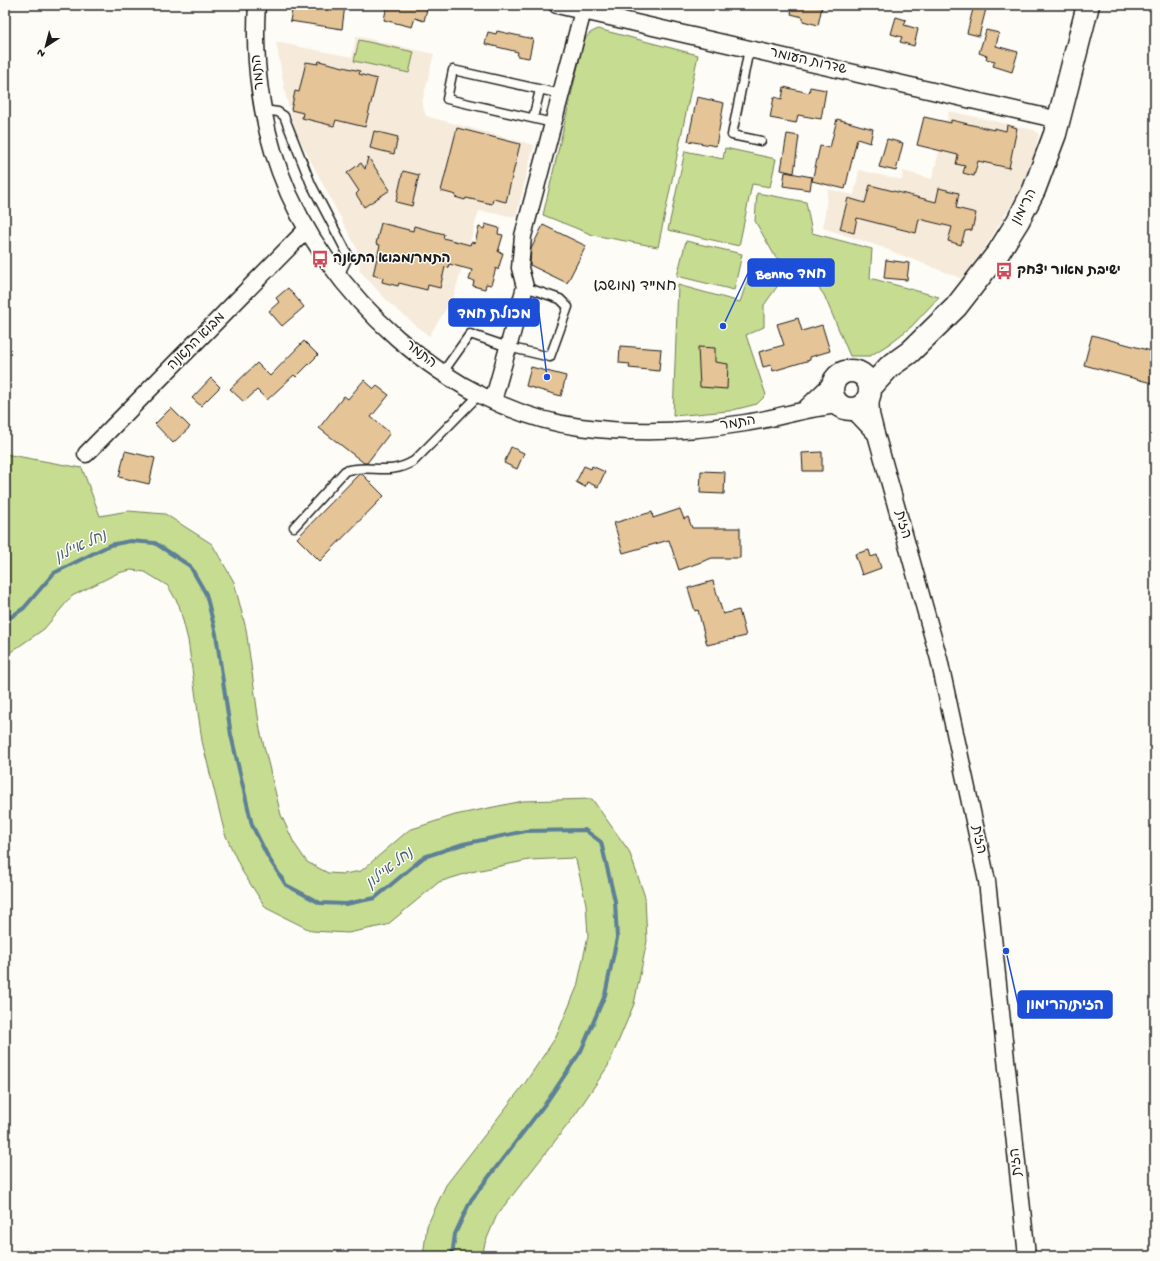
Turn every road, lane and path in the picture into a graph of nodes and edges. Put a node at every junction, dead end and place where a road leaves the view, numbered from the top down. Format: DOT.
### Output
graph roads {
  1 [pos="257,5"];
  2 [pos="557,5"];
  3 [pos="1088,5"];
  4 [pos="583,11"];
  5 [pos="749,49"];
  6 [pos="540,90"];
  7 [pos="561,94"];
  8 [pos="264,110"];
  9 [pos="533,118"];
  10 [pos="1059,120"];
  11 [pos="553,123"];
  12 [pos="761,141"];
  13 [pos="307,229"];
  14 [pos="338,277"];
  15 [pos="525,287"];
  16 [pos="508,347"];
  17 [pos="443,372"];
  18 [pos="836,380"];
  19 [pos="867,385"];
  20 [pos="486,398"];
  21 [pos="844,407"];
  22 [pos="803,410"];
  23 [pos="876,434"];
  24 [pos="86,454"];
  25 [pos="294,527"];
  26 [pos="1027,1256"];
  1 -- 8 [label="street, התמר"];
  2 -- 4 [label="street, שדרות העומר"];
  3 -- 10 [label="street, הרימון"];
  4 -- 5 [label="street, שדרות העומר"];
  4 -- 7 [label="street"];
  5 -- 10 [label="street, שדרות העומר"];
  5 -- 12 [label="lane"];
  6 -- 7 [label="lane"];
  6 -- 9 [label="lane"];
  6 -- 9 [label="lane"];
  7 -- 11 [label="street"];
  8 -- 13 [label="street, התמר"];
  8 -- 14 [label="lane"];
  9 -- 11 [label="lane"];
  10 -- 19 [label="street, הרימון"];
  11 -- 15 [label="street"];
  13 -- 14 [label="street, התמר"];
  13 -- 24 [label="street, מבוא התאנה"];
  14 -- 17 [label="street, התמר"];
  15 -- 16 [label="street"];
  15 -- 16 [label="lane"];
  16 -- 17 [label="lane"];
  16 -- 20 [label="street"];
  17 -- 20 [label="street, התמר"];
  18 -- 19 [label="street"];
  18 -- 21 [label="street"];
  18 -- 22 [label="street, התמר"];
  19 -- 21 [label="street"];
  19 -- 23 [label="street, הזית"];
  20 -- 22 [label="street, התמר"];
  20 -- 25 [label="lane"];
  21 -- 22 [label="street, התמר"];
  21 -- 23 [label="street, הזית"];
  23 -- 26 [label="street, הזית"];
}
